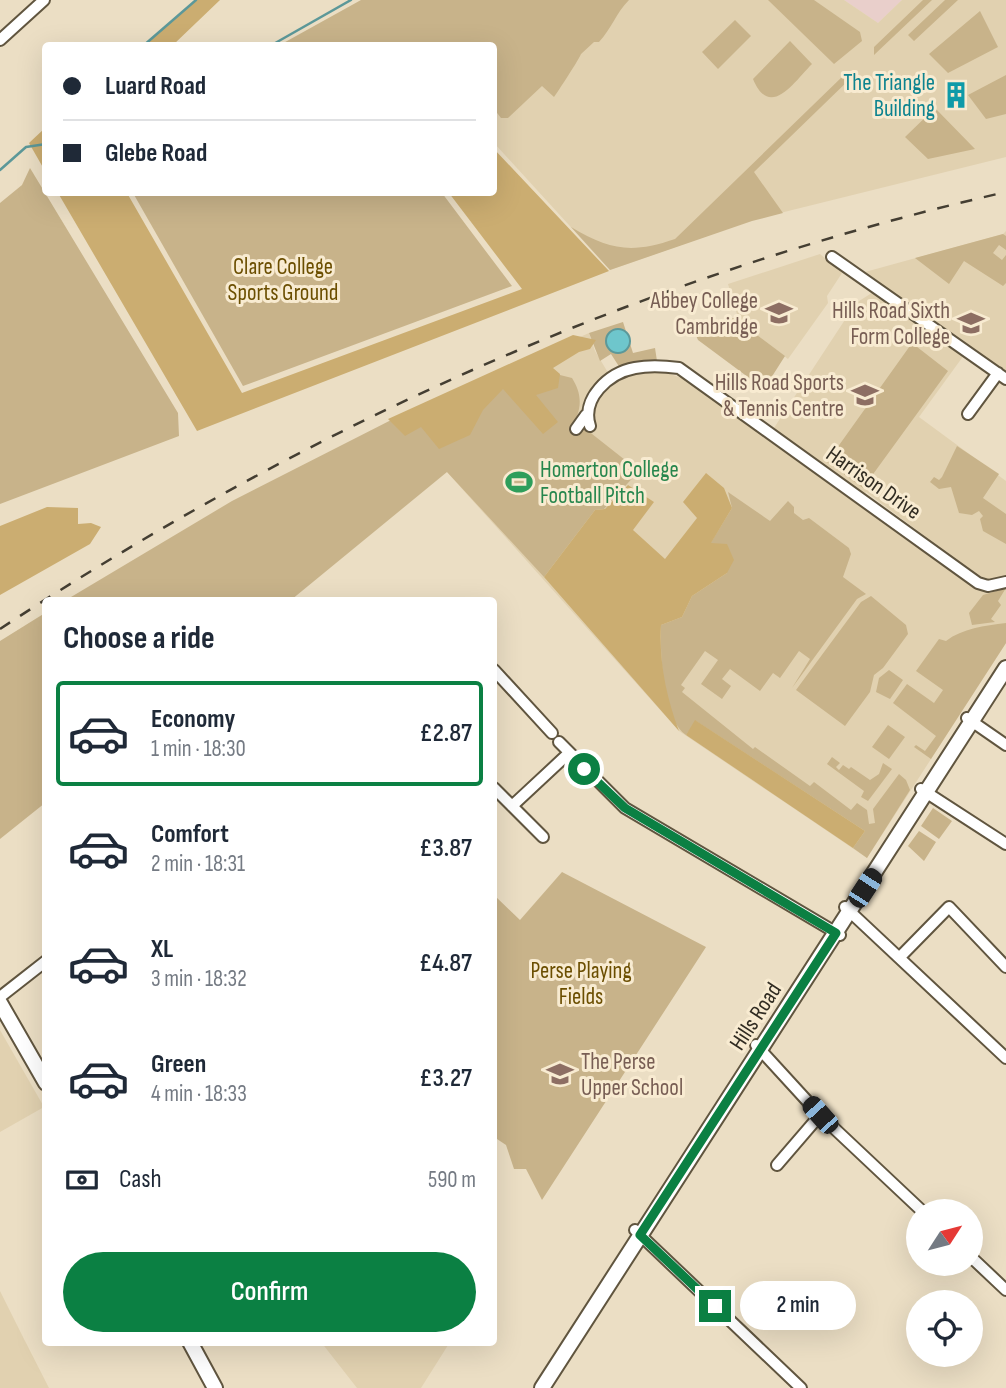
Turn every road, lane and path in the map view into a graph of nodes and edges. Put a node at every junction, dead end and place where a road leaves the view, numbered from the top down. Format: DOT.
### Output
graph roads {
  1 [pos="44,0"];
  2 [pos="0,40"];
  3 [pos="832,257"];
  4 [pos="1002,376"];
  5 [pos="968,414"];
  6 [pos="586,415"];
  7 [pos="590,426"];
  8 [pos="576,429"];
  9 [pos="1006,582"];
  10 [pos="1006,668"];
  11 [pos="497,673"];
  12 [pos="970,720"];
  13 [pos="1006,745"];
  14 [pos="569,753"];
  15 [pos="924,791"];
  16 [pos="497,792"];
  17 [pos="512,806"];
  18 [pos="543,838"];
  19 [pos="1006,844"];
  20 [pos="848,909"];
  21 [pos="838,934"];
  22 [pos="900,957"];
  23 [pos="42,964"];
  24 [pos="1006,967"];
  25 [pos="0,998"];
  26 [pos="0,1003"];
  27 [pos="758,1047"];
  28 [pos="1006,1058"];
  29 [pos="42,1076"];
  30 [pos="820,1115"];
  31 [pos="777,1165"];
  32 [pos="909,1199"];
  33 [pos="638,1232"];
  34 [pos="984,1269"];
  35 [pos="1006,1290"];
  36 [pos="192,1346"];
  37 [pos="215,1388"];
  38 [pos="542,1388"];
  39 [pos="801,1388"];
  1 -- 2 [label="street"];
  3 -- 4 [label="street"];
  4 -- 5 [label="street"];
  6 -- 7 [label="street"];
  6 -- 8 [label="street, Harrison Drive"];
  6 -- 9 [label="street, Harrison Drive"];
  10 -- 12 [label="main road, Hills Road"];
  11 -- 14 [label="street"];
  12 -- 13 [label="street"];
  12 -- 15 [label="main road, Hills Road"];
  14 -- 17 [label="street"];
  14 -- 21 [label="street"];
  15 -- 19 [label="street"];
  15 -- 20 [label="main road, Hills Road"];
  16 -- 17 [label="street"];
  17 -- 18 [label="street"];
  20 -- 21 [label="main road, Hills Road"];
  20 -- 22 [label="street"];
  21 -- 27 [label="main road, Hills Road"];
  22 -- 24 [label="street"];
  22 -- 28 [label="street"];
  23 -- 25 [label="street"];
  26 -- 29 [label="main road"];
  27 -- 30 [label="street"];
  27 -- 33 [label="main road, Hills Road"];
  30 -- 31 [label="street"];
  30 -- 32 [label="street"];
  33 -- 38 [label="main road, Hills Road"];
  33 -- 39 [label="street"];
  34 -- 35 [label="street"];
  36 -- 37 [label="main road"];
}
